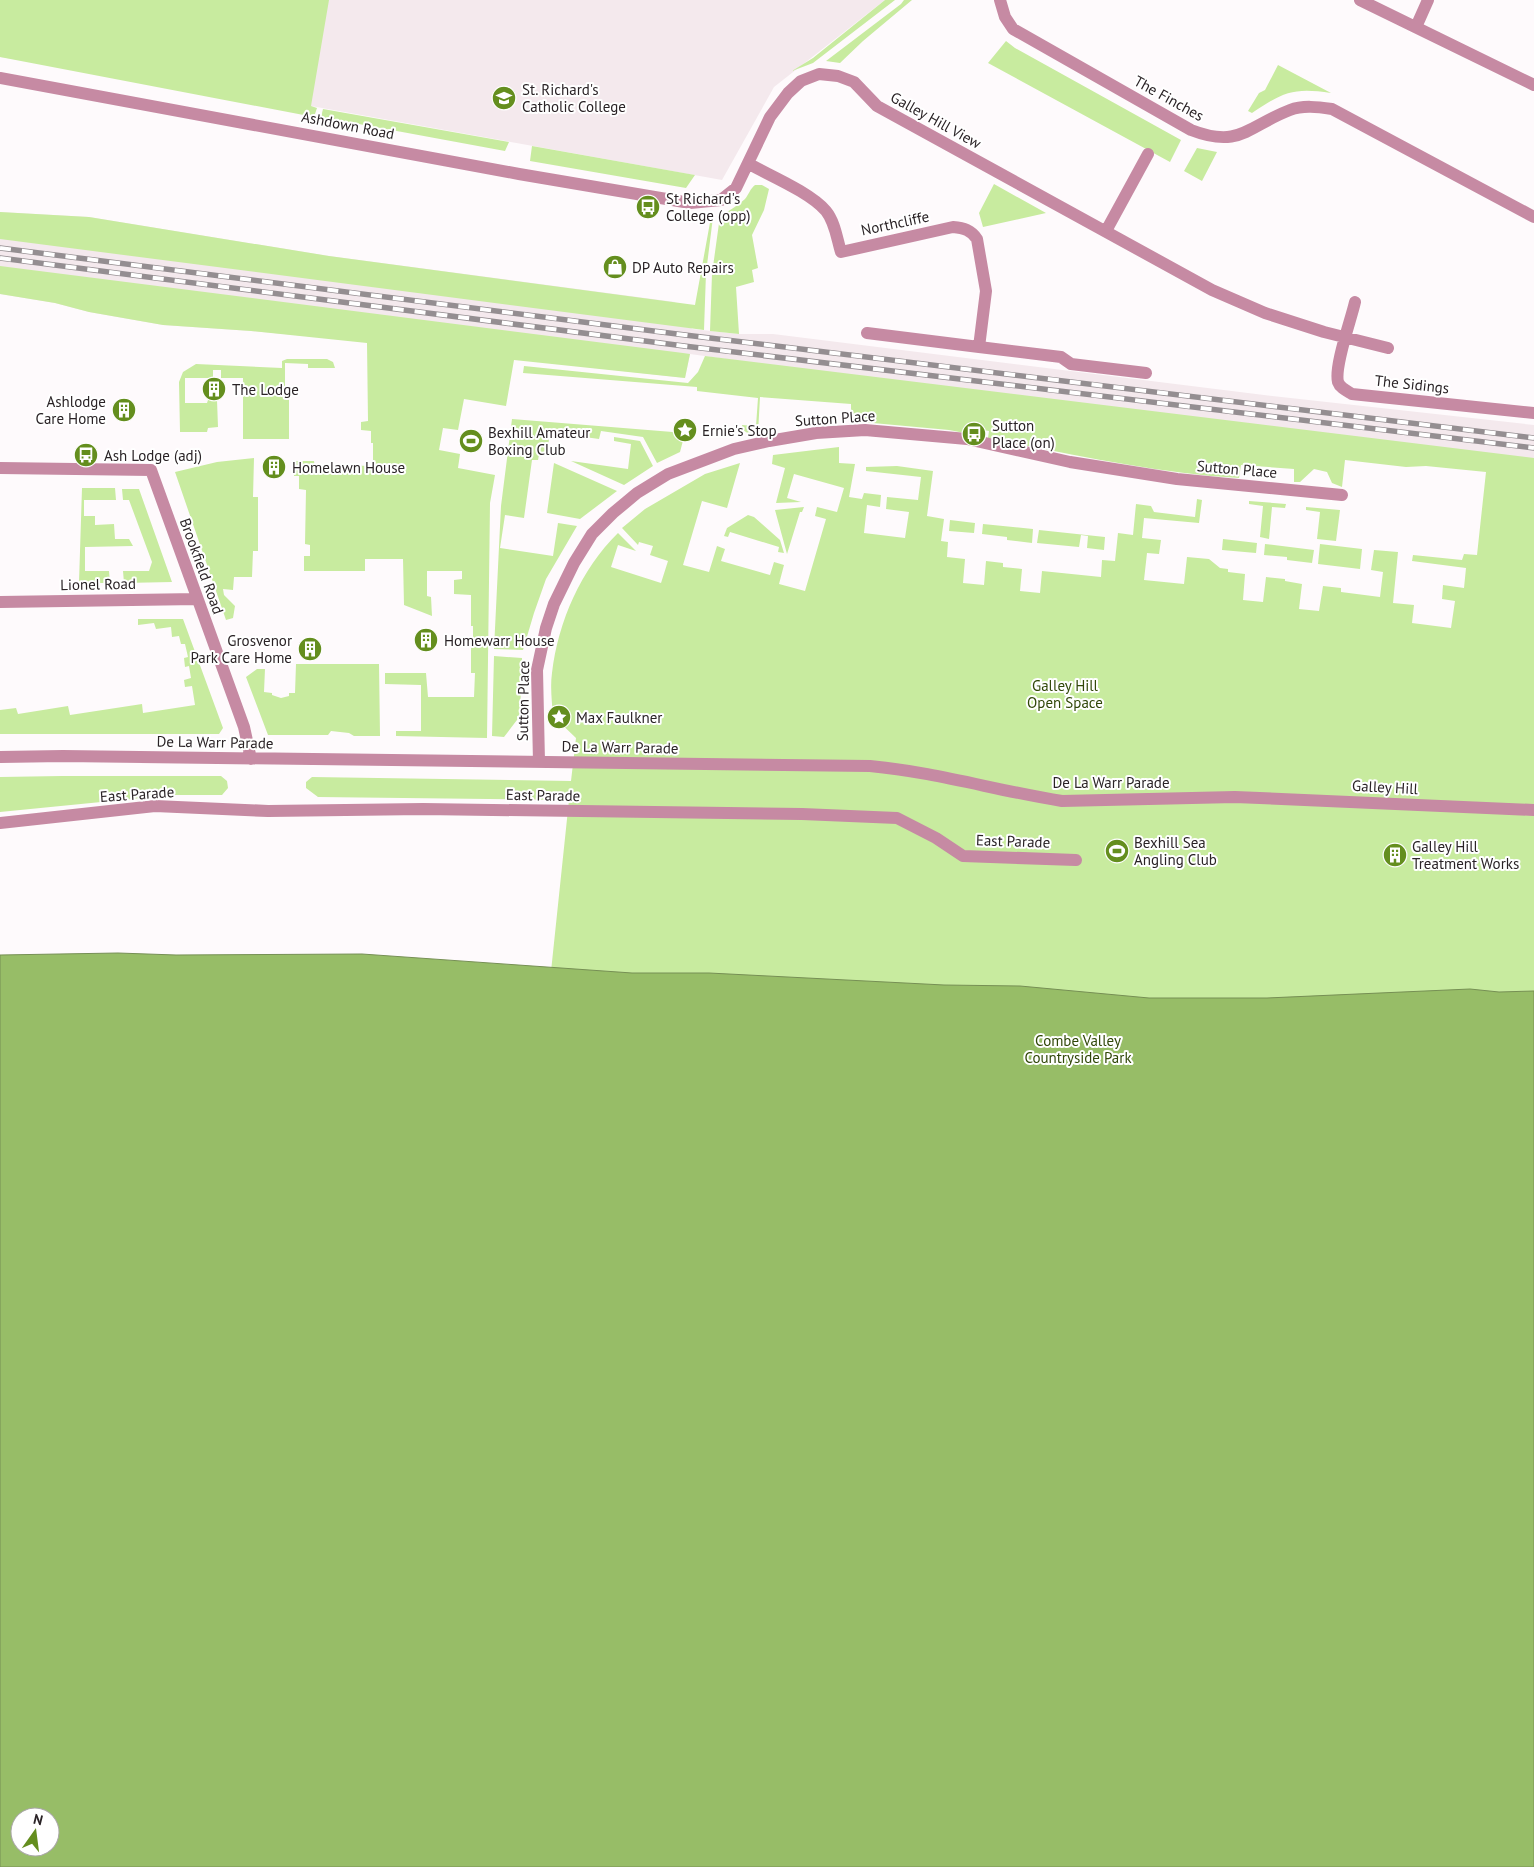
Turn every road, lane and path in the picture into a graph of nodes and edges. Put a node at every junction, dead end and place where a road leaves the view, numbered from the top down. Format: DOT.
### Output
graph roads {
  1 [pos="1000,0"];
  2 [pos="1360,0"];
  3 [pos="1428,0"];
  4 [pos="1416,27"];
  5 [pos="0,78"];
  6 [pos="1534,85"];
  7 [pos="1148,154"];
  8 [pos="749,164"];
  9 [pos="690,203"];
  10 [pos="1534,217"];
  11 [pos="1106,231"];
  12 [pos="1355,302"];
  13 [pos="867,333"];
  14 [pos="1346,337"];
  15 [pos="979,348"];
  16 [pos="1388,348"];
  17 [pos="1146,373"];
  18 [pos="1534,413"];
  19 [pos="0,468"];
  20 [pos="1342,495"];
  21 [pos="196,599"];
  22 [pos="0,602"];
  23 [pos="0,757"];
  24 [pos="251,759"];
  25 [pos="539,762"];
  26 [pos="1235,797"];
  27 [pos="1534,810"];
  28 [pos="0,823"];
  29 [pos="1076,860"];
  1 -- 10 [label="street, The Finches"];
  2 -- 4 [label="street"];
  3 -- 4 [label="street"];
  4 -- 6 [label="street"];
  5 -- 9 [label="street, Ashdown Road"];
  7 -- 11 [label="street"];
  8 -- 9 [label="street, Galley Hill View"];
  8 -- 11 [label="street, Galley Hill View"];
  8 -- 15 [label="street, Northcliffe"];
  11 -- 14 [label="street, Galley Hill View"];
  12 -- 14 [label="street"];
  13 -- 15 [label="street"];
  14 -- 16 [label="street, Galley Hill View"];
  14 -- 18 [label="street, The Sidings"];
  15 -- 17 [label="street"];
  19 -- 21 [label="street, Brookfield Road"];
  20 -- 25 [label="street, Sutton Place"];
  21 -- 22 [label="street, Lionel Road"];
  21 -- 24 [label="street, Brookfield Road"];
  23 -- 24 [label="street, De La Warr Parade"];
  24 -- 25 [label="street, De La Warr Parade"];
  25 -- 26 [label="street, De La Warr Parade"];
  26 -- 27 [label="street, Galley Hill"];
  28 -- 29 [label="street, East Parade"];
}
